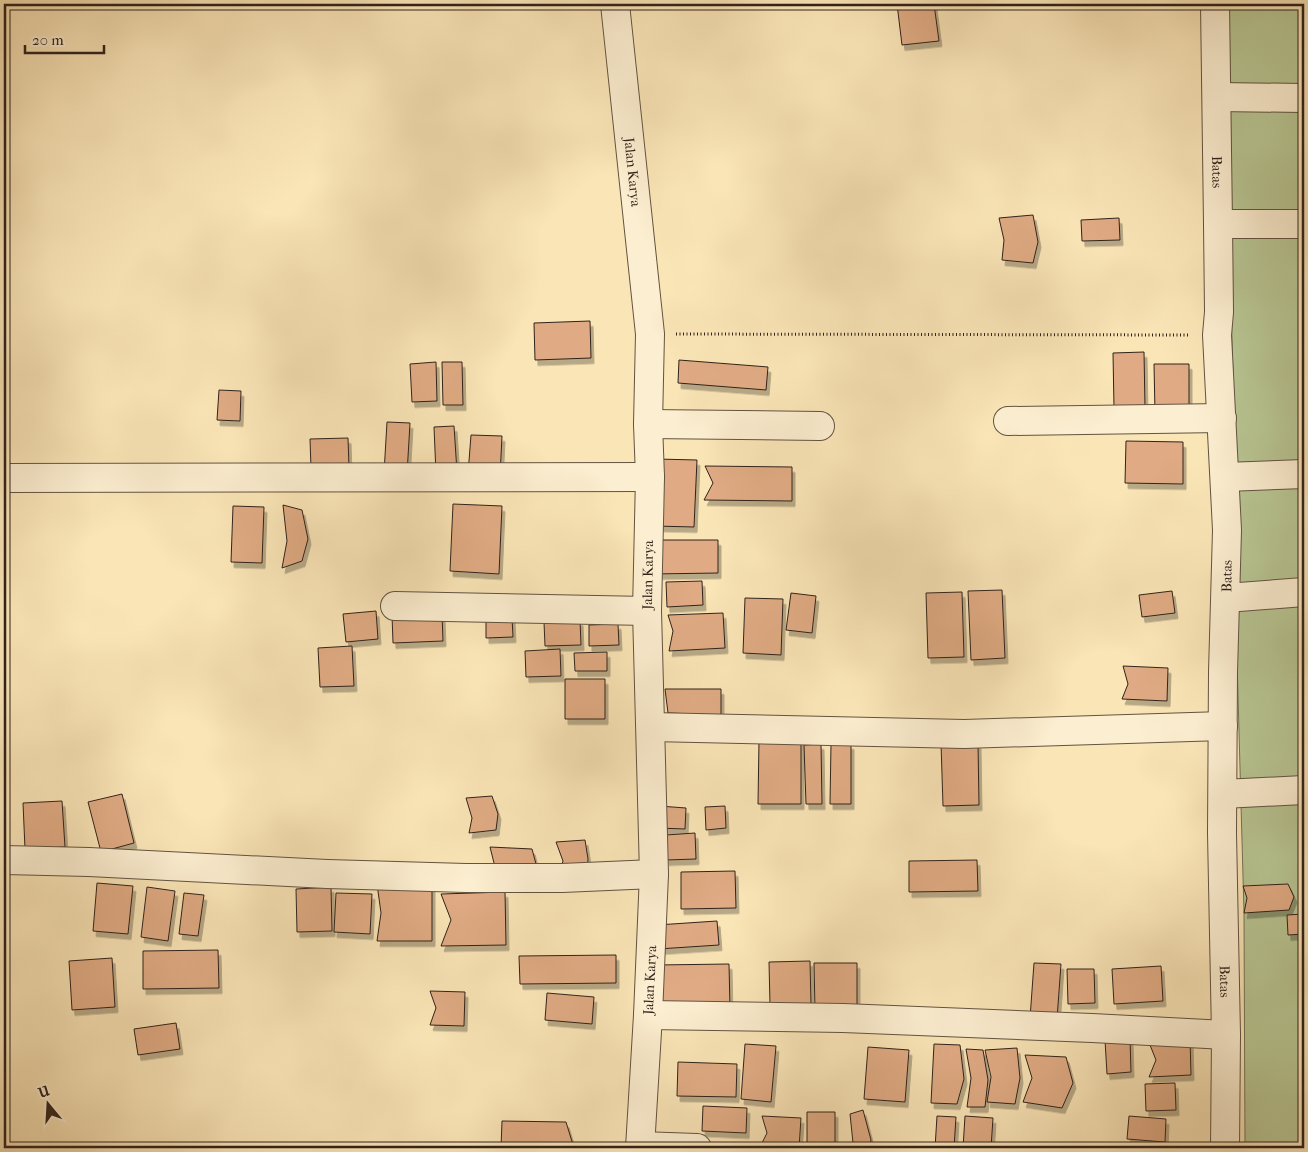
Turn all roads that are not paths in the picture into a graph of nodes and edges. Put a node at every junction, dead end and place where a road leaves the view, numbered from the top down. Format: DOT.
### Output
graph roads {
  1 [pos="615,4"];
  2 [pos="1215,4"];
  3 [pos="1217,97"];
  4 [pos="1304,98"];
  5 [pos="1218,224"];
  6 [pos="1304,224"];
  7 [pos="1222,418"];
  8 [pos="1008,421"];
  9 [pos="648,424"];
  10 [pos="820,426"];
  11 [pos="1304,474"];
  12 [pos="650,477"];
  13 [pos="1225,477"];
  14 [pos="4,478"];
  15 [pos="1304,592"];
  16 [pos="1226,598"];
  17 [pos="395,606"];
  18 [pos="647,611"];
  19 [pos="1223,726"];
  20 [pos="651,727"];
  21 [pos="1304,790"];
  22 [pos="1223,794"];
  23 [pos="4,860"];
  24 [pos="654,874"];
  25 [pos="648,1016"];
  26 [pos="1226,1035"];
  27 [pos="640,1147"];
  28 [pos="697,1148"];
  29 [pos="1225,1148"];
  1 -- 9 [label="street, Jalan Karya"];
  2 -- 3 [label="street, Batas"];
  3 -- 4 [label="street"];
  3 -- 5 [label="street, Batas"];
  5 -- 6 [label="street"];
  5 -- 7 [label="street, Batas"];
  7 -- 8 [label="street"];
  7 -- 13 [label="street, Batas"];
  9 -- 10 [label="street"];
  9 -- 12 [label="street, Jalan Karya"];
  11 -- 13 [label="street"];
  12 -- 14 [label="street"];
  12 -- 18 [label="street, Jalan Karya"];
  13 -- 16 [label="street, Batas"];
  15 -- 16 [label="street"];
  16 -- 19 [label="street, Batas"];
  17 -- 18 [label="street"];
  18 -- 20 [label="street, Jalan Karya"];
  19 -- 20 [label="street"];
  19 -- 22 [label="street, Batas"];
  20 -- 24 [label="street, Jalan Karya"];
  21 -- 22 [label="street"];
  22 -- 26 [label="street, Batas"];
  23 -- 24 [label="street"];
  24 -- 25 [label="street, Jalan Karya"];
  25 -- 26 [label="street"];
  25 -- 27 [label="street, Jalan Karya"];
  26 -- 29 [label="street, Batas"];
  27 -- 28 [label="street"];
}
